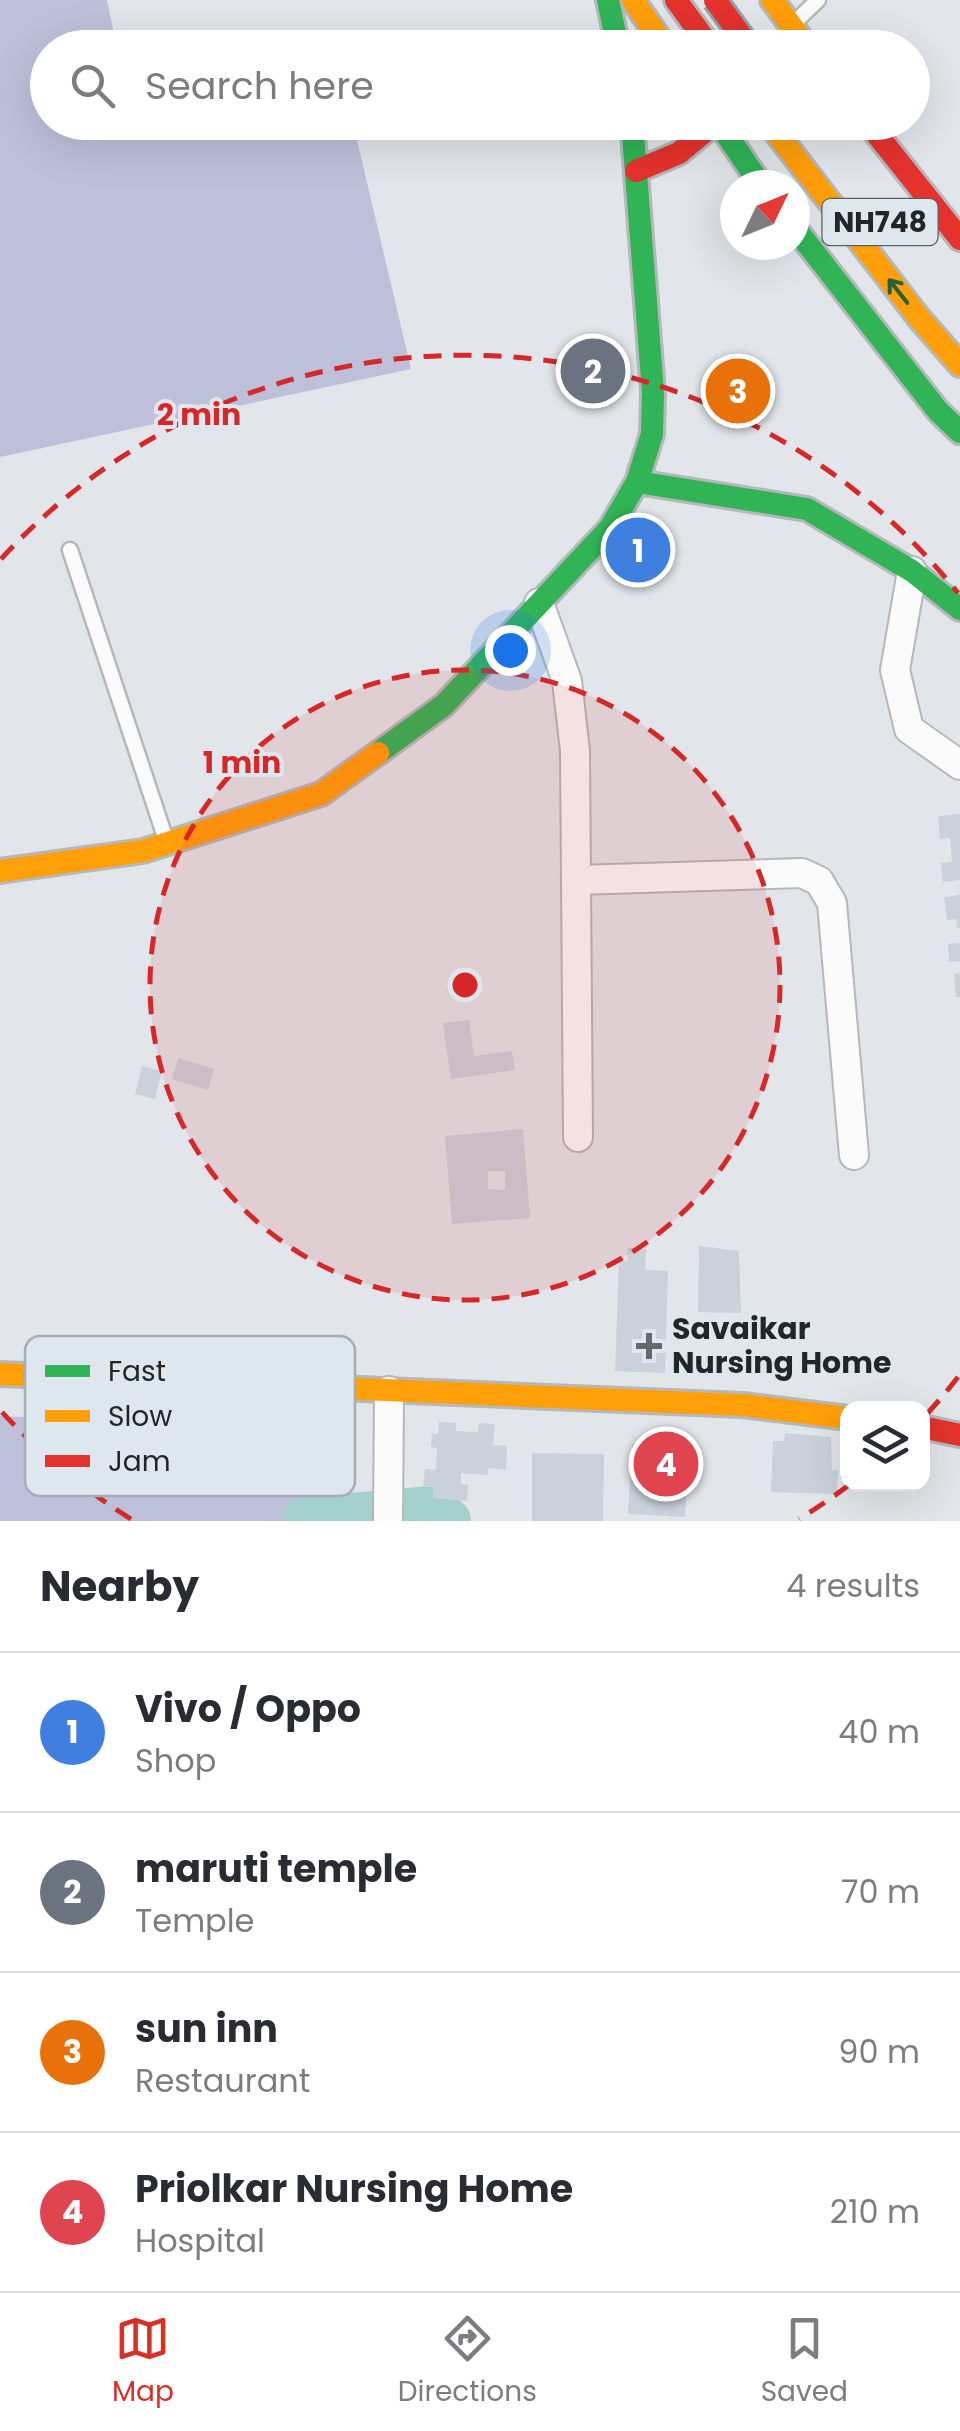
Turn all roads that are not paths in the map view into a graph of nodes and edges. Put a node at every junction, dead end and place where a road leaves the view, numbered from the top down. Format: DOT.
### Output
graph roads {
  1 [pos="608,0"];
  2 [pos="633,0"];
  3 [pos="715,0"];
  4 [pos="772,0"];
  5 [pos="818,0"];
  6 [pos="678,2"];
  7 [pos="614,30"];
  8 [pos="654,30"];
  9 [pos="699,30"];
  10 [pos="754,30"];
  11 [pos="767,30"];
  12 [pos="778,30"];
  13 [pos="633,140"];
  14 [pos="648,140"];
  15 [pos="695,140"];
  16 [pos="730,140"];
  17 [pos="781,140"];
  18 [pos="882,140"];
  19 [pos="751,170"];
  20 [pos="636,171"];
  21 [pos="960,239"];
  22 [pos="810,247"];
  23 [pos="960,366"];
  24 [pos="960,432"];
  25 [pos="637,482"];
  26 [pos="70,550"];
  27 [pos="912,571"];
  28 [pos="540,603"];
  29 [pos="960,609"];
  30 [pos="960,765"];
  31 [pos="168,844"];
  32 [pos="0,871"];
  33 [pos="576,880"];
  34 [pos="578,1137"];
  35 [pos="854,1155"];
  36 [pos="0,1374"];
  37 [pos="25,1375"];
  38 [pos="355,1390"];
  39 [pos="389,1391"];
  40 [pos="840,1417"];
  41 [pos="930,1428"];
  42 [pos="960,1434"];
  43 [pos="388,1521"];
  1 -- 7 [label="main road"];
  2 -- 8 [label="main road"];
  3 -- 10 [label="main road, bridge"];
  4 -- 11 [label="main road"];
  5 -- 12 [label="lane"];
  6 -- 9 [label="main road"];
  13 -- 20 [label="main road"];
  14 -- 20 [label="main road"];
  15 -- 20 [label="main road"];
  16 -- 19 [label="main road"];
  23 -- 17 [label="main road, NH748, one-way"];
  18 -- 21 [label="main road"];
  20 -- 25 [label="main road"];
  22 -- 24 [label="main road"];
  25 -- 27 [label="main road"];
  25 -- 28 [label="main road"];
  26 -- 31 [label="lane"];
  27 -- 29 [label="main road"];
  27 -- 30 [label="street"];
  28 -- 31 [label="main road"];
  28 -- 33 [label="street"];
  31 -- 32 [label="main road"];
  33 -- 34 [label="street"];
  33 -- 35 [label="street"];
  36 -- 37 [label="main road"];
  38 -- 39 [label="main road"];
  39 -- 40 [label="main road"];
  39 -- 43 [label="street"];
  41 -- 42 [label="main road"];
}
